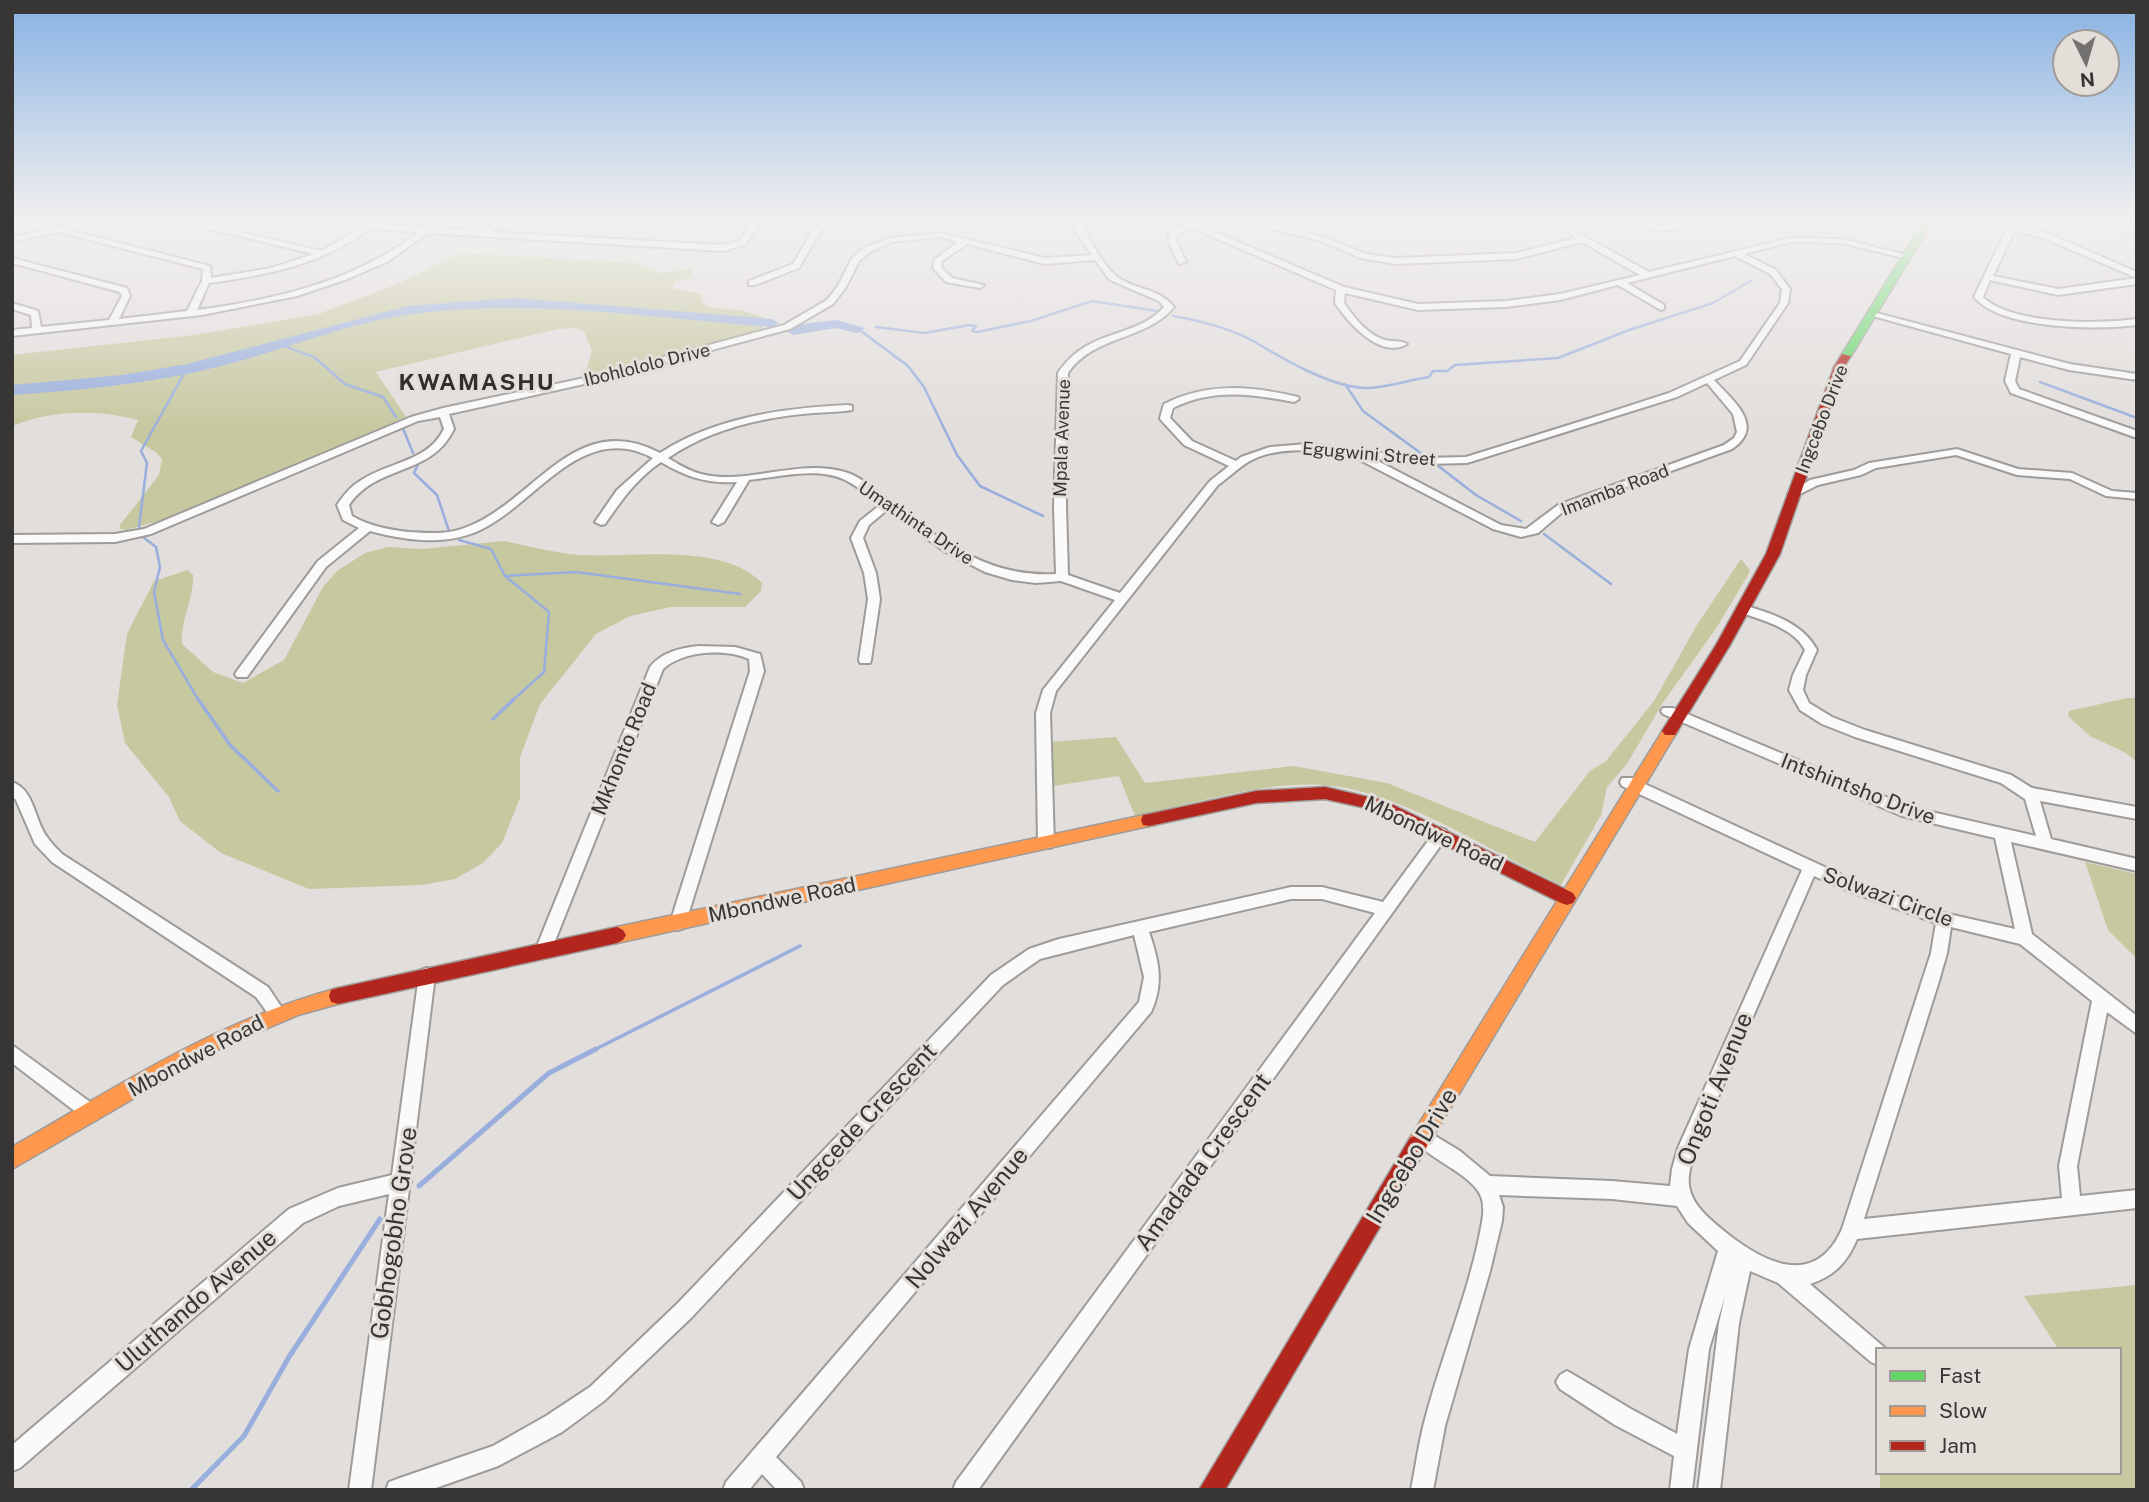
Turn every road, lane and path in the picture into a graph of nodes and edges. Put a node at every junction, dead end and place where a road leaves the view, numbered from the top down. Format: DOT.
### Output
graph roads {
  1 [pos="121,289"];
  2 [pos="202,289"];
  3 [pos="307,289"];
  4 [pos="840,289"];
  5 [pos="1137,289"];
  6 [pos="1341,289"];
  7 [pos="1593,289"];
  8 [pos="1630,289"];
  9 [pos="1786,289"];
  10 [pos="1887,289"];
  11 [pos="1982,289"];
  12 [pos="2043,289"];
  13 [pos="2078,289"];
  14 [pos="12,306"];
  15 [pos="1661,307"];
  16 [pos="192,311"];
  17 [pos="1872,313"];
  18 [pos="114,320"];
  19 [pos="2137,323"];
  20 [pos="37,330"];
  21 [pos="12,333"];
  22 [pos="1402,344"];
  23 [pos="2016,353"];
  24 [pos="2137,377"];
  25 [pos="1709,380"];
  26 [pos="1294,399"];
  27 [pos="848,408"];
  28 [pos="443,411"];
  29 [pos="2137,435"];
  30 [pos="1353,452"];
  31 [pos="659,458"];
  32 [pos="1236,464"];
  33 [pos="745,478"];
  34 [pos="1794,494"];
  35 [pos="2137,496"];
  36 [pos="887,505"];
  37 [pos="601,522"];
  38 [pos="718,522"];
  39 [pos="367,528"];
  40 [pos="12,539"];
  41 [pos="1062,576"];
  42 [pos="1121,598"];
  43 [pos="1743,609"];
  44 [pos="865,660"];
  45 [pos="242,674"];
  46 [pos="1674,714"];
  47 [pos="1632,784"];
  48 [pos="12,787"];
  49 [pos="2027,793"];
  50 [pos="2137,814"];
  51 [pos="1441,834"];
  52 [pos="2002,835"];
  53 [pos="1046,844"];
  54 [pos="2045,844"];
  55 [pos="2137,865"];
  56 [pos="1810,868"];
  57 [pos="1567,898"];
  58 [pos="1386,909"];
  59 [pos="1944,919"];
  60 [pos="678,923"];
  61 [pos="1140,928"];
  62 [pos="2025,938"];
  63 [pos="543,951"];
  64 [pos="427,975"];
  65 [pos="2101,998"];
  66 [pos="278,1014"];
  67 [pos="2137,1026"];
  68 [pos="12,1053"];
  69 [pos="91,1113"];
  70 [pos="1422,1137"];
  71 [pos="12,1159"];
  72 [pos="402,1182"];
  73 [pos="1486,1185"];
  74 [pos="1682,1197"];
  75 [pos="2137,1199"];
  76 [pos="2073,1206"];
  77 [pos="1853,1230"];
  78 [pos="1736,1251"];
  79 [pos="1784,1275"];
  80 [pos="1876,1353"];
  81 [pos="1567,1382"];
  82 [pos="1689,1426"];
  83 [pos="1713,1437"];
  84 [pos="1686,1450"];
  85 [pos="763,1459"];
  86 [pos="12,1460"];
  87 [pos="360,1490"];
  88 [pos="397,1490"];
  89 [pos="734,1490"];
  90 [pos="793,1490"];
  91 [pos="964,1490"];
  92 [pos="1211,1490"];
  93 [pos="1422,1490"];
  94 [pos="1681,1490"];
  95 [pos="1709,1490"];
  1 -- 18 [label="street"];
  2 -- 16 [label="street"];
  3 -- 16 [label="street"];
  4 -- 28 [label="street, Ibohlololo Drive"];
  5 -- 41 [label="street, Mpala Avenue"];
  6 -- 7 [label="street"];
  6 -- 22 [label="street"];
  8 -- 15 [label="street"];
  9 -- 25 [label="street, Egugwini Street"];
  10 -- 17 [label="main road, Ingcebo Drive"];
  11 -- 19 [label="street"];
  12 -- 13 [label="street"];
  14 -- 20 [label="street"];
  16 -- 18 [label="street"];
  17 -- 23 [label="street"];
  17 -- 34 [label="main road, Ingcebo Drive"];
  18 -- 20 [label="street"];
  20 -- 21 [label="street"];
  23 -- 24 [label="street"];
  23 -- 29 [label="street"];
  25 -- 30 [label="street, Egugwini Street"];
  25 -- 30 [label="street, Imamba Road"];
  26 -- 32 [label="street"];
  27 -- 31 [label="street"];
  28 -- 39 [label="street"];
  28 -- 40 [label="street, Ibohlololo Drive"];
  30 -- 32 [label="street, Egugwini Street"];
  31 -- 33 [label="street, Umathinta Drive"];
  31 -- 37 [label="street"];
  31 -- 39 [label="street, Umathinta Drive"];
  32 -- 42 [label="street, Egugwini Street"];
  33 -- 36 [label="street, Umathinta Drive"];
  33 -- 38 [label="street"];
  34 -- 35 [label="street"];
  34 -- 43 [label="main road, Ingcebo Drive"];
  36 -- 41 [label="street, Umathinta Drive"];
  36 -- 44 [label="street"];
  39 -- 45 [label="street"];
  41 -- 42 [label="street"];
  42 -- 53 [label="street, Egugwini Street"];
  43 -- 46 [label="main road, Ingcebo Drive"];
  43 -- 49 [label="street"];
  46 -- 47 [label="main road, Ingcebo Drive"];
  46 -- 52 [label="street, Intshintsho Drive"];
  47 -- 56 [label="street, Solwazi Circle"];
  47 -- 57 [label="main road, Ingcebo Drive"];
  48 -- 66 [label="street"];
  49 -- 50 [label="street"];
  49 -- 54 [label="street"];
  51 -- 53 [label="main road, Mbondwe Road"];
  51 -- 57 [label="main road, Mbondwe Road"];
  51 -- 58 [label="street, Amadada Crescent"];
  52 -- 54 [label="street, Intshintsho Drive"];
  52 -- 62 [label="street"];
  53 -- 60 [label="main road, Mbondwe Road"];
  54 -- 55 [label="street, Intshintsho Drive"];
  56 -- 59 [label="street, Solwazi Circle"];
  56 -- 74 [label="street, Ongoti Avenue"];
  57 -- 70 [label="main road, Ingcebo Drive"];
  58 -- 61 [label="street, Ungcede Crescent"];
  58 -- 91 [label="street, Amadada Crescent"];
  59 -- 62 [label="street, Solwazi Circle"];
  59 -- 77 [label="street"];
  60 -- 63 [label="main road, Mbondwe Road"];
  60 -- 63 [label="street, Mkhonto Road"];
  61 -- 85 [label="street, Nolwazi Avenue"];
  61 -- 88 [label="street, Ungcede Crescent"];
  62 -- 65 [label="street, Solwazi Circle"];
  63 -- 64 [label="main road, Mbondwe Road"];
  64 -- 66 [label="main road, Mbondwe Road"];
  64 -- 72 [label="street, Gobhogobho Grove"];
  65 -- 67 [label="street, Solwazi Circle"];
  65 -- 76 [label="street"];
  66 -- 69 [label="main road, Mbondwe Road"];
  68 -- 69 [label="street"];
  69 -- 71 [label="main road, Mbondwe Road"];
  70 -- 73 [label="street"];
  70 -- 92 [label="main road, Ingcebo Drive"];
  72 -- 86 [label="street, Uluthando Avenue"];
  72 -- 87 [label="street, Gobhogobho Grove"];
  73 -- 74 [label="street"];
  73 -- 93 [label="street"];
  74 -- 78 [label="street, Ongoti Avenue"];
  75 -- 76 [label="street"];
  76 -- 77 [label="street"];
  77 -- 79 [label="street"];
  78 -- 79 [label="street, Ongoti Avenue"];
  78 -- 82 [label="street"];
  78 -- 83 [label="street"];
  79 -- 80 [label="street, Ongoti Avenue"];
  81 -- 84 [label="street"];
  82 -- 83 [label="street"];
  82 -- 84 [label="street"];
  83 -- 95 [label="street"];
  84 -- 94 [label="street"];
  85 -- 89 [label="street, Nolwazi Avenue"];
  85 -- 90 [label="street"];
}
